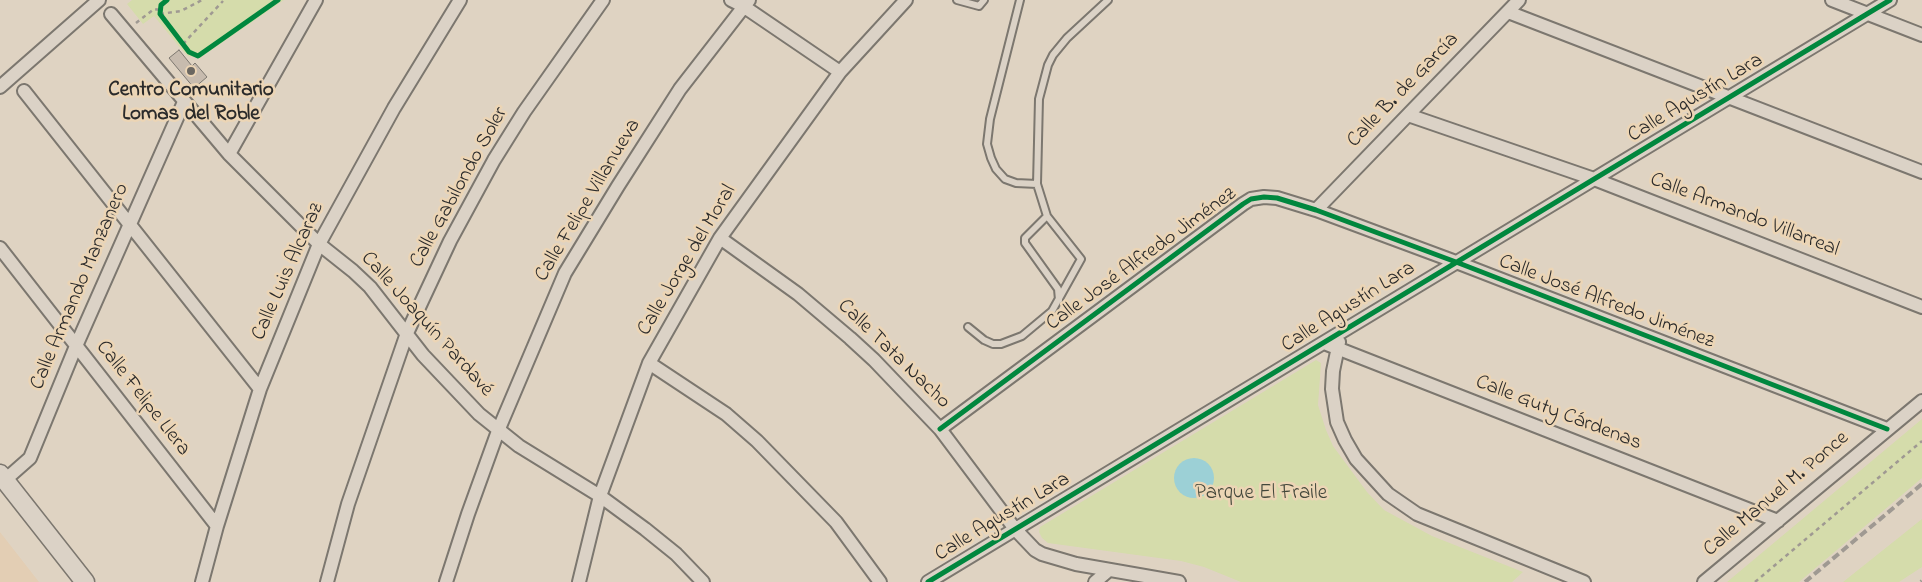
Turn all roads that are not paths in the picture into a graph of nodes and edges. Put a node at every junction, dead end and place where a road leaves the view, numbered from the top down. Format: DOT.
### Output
graph roads {
  1 [pos="99,0"];
  2 [pos="316,0"];
  3 [pos="460,0"];
  4 [pos="603,0"];
  5 [pos="731,0"];
  6 [pos="906,0"];
  7 [pos="957,0"];
  8 [pos="984,0"];
  9 [pos="1020,0"];
  10 [pos="1108,0"];
  11 [pos="1520,0"];
  12 [pos="1832,0"];
  13 [pos="1890,0"];
  14 [pos="746,3"];
  15 [pos="1508,12"];
  16 [pos="112,14"];
  17 [pos="1868,14"];
  18 [pos="1922,35"];
  19 [pos="840,72"];
  20 [pos="0,87"];
  21 [pos="24,91"];
  22 [pos="1729,98"];
  23 [pos="184,102"];
  24 [pos="1408,115"];
  25 [pos="229,154"];
  26 [pos="1922,172"];
  27 [pos="1594,179"];
  28 [pos="1037,184"];
  29 [pos="1316,210"];
  30 [pos="1047,216"];
  31 [pos="129,224"];
  32 [pos="720,238"];
  33 [pos="319,244"];
  34 [pos="0,248"];
  35 [pos="1456,262"];
  36 [pos="1059,300"];
  37 [pos="1922,307"];
  38 [pos="968,327"];
  39 [pos="1341,333"];
  40 [pos="407,334"];
  41 [pos="1324,344"];
  42 [pos="76,346"];
  43 [pos="1337,350"];
  44 [pos="649,363"];
  45 [pos="260,389"];
  46 [pos="1922,400"];
  47 [pos="940,429"];
  48 [pos="1888,429"];
  49 [pos="498,431"];
  50 [pos="2,477"];
  51 [pos="600,496"];
  52 [pos="1778,521"];
  53 [pos="217,526"];
  54 [pos="1015,529"];
  55 [pos="1110,570"];
  56 [pos="85,582"];
  57 [pos="202,582"];
  58 [pos="327,582"];
  59 [pos="446,582"];
  60 [pos="579,582"];
  61 [pos="703,582"];
  62 [pos="880,582"];
  63 [pos="928,582"];
  64 [pos="1095,582"];
  65 [pos="1179,582"];
  66 [pos="1584,582"];
  67 [pos="1704,582"];
  1 -- 20 [label="street"];
  2 -- 25 [label="street"];
  3 -- 33 [label="street, Calle Luis Alcaraz"];
  4 -- 40 [label="street, Calle Gabilondo Soler"];
  5 -- 14 [label="street"];
  6 -- 19 [label="street, Calle Jorge del Moral"];
  7 -- 8 [label="lane"];
  9 -- 28 [label="lane"];
  10 -- 28 [label="lane"];
  11 -- 15 [label="street, Calle B. de García"];
  12 -- 17 [label="street"];
  13 -- 17 [label="street, Calle Agustín Lara"];
  14 -- 19 [label="street"];
  14 -- 49 [label="street, Calle Felipe Villanueva"];
  15 -- 22 [label="street"];
  15 -- 24 [label="street, Calle B. de García"];
  16 -- 23 [label="street, Calle Joaquín Pardavé"];
  17 -- 18 [label="street"];
  17 -- 22 [label="street, Calle Agustín Lara"];
  19 -- 32 [label="street, Calle Jorge del Moral"];
  21 -- 31 [label="street"];
  22 -- 26 [label="street"];
  22 -- 27 [label="street, Calle Agustín Lara"];
  23 -- 25 [label="street, Calle Joaquín Pardavé"];
  23 -- 31 [label="street, Calle Armando Manzanero"];
  24 -- 27 [label="street, Calle Armando Villarreal"];
  24 -- 29 [label="street, Calle B. de García"];
  25 -- 33 [label="street, Calle Joaquín Pardavé"];
  27 -- 35 [label="street, Calle Agustín Lara"];
  27 -- 37 [label="street, Calle Armando Villarreal"];
  28 -- 30 [label="lane"];
  29 -- 35 [label="street, Calle José Alfredo Jiménez"];
  29 -- 47 [label="street, Calle José Alfredo Jiménez"];
  30 -- 36 [label="lane"];
  30 -- 36 [label="lane"];
  31 -- 42 [label="street, Calle Armando Manzanero"];
  31 -- 45 [label="street"];
  32 -- 44 [label="street, Calle Jorge del Moral"];
  32 -- 47 [label="street, Calle Tata Nacho"];
  33 -- 40 [label="street, Calle Joaquín Pardavé"];
  33 -- 45 [label="street, Calle Luis Alcaraz"];
  34 -- 42 [label="street, Calle Felipe Llera"];
  35 -- 39 [label="street, Calle Agustín Lara"];
  35 -- 48 [label="street, Calle José Alfredo Jiménez"];
  36 -- 38 [label="lane"];
  39 -- 41 [label="street, Calle Agustín Lara"];
  39 -- 43 [label="street"];
  40 -- 49 [label="street, Calle Joaquín Pardavé"];
  40 -- 58 [label="street, Calle Gabilondo Soler"];
  41 -- 43 [label="street, Calle Guty Cárdenas"];
  41 -- 54 [label="street, Calle Agustín Lara"];
  42 -- 50 [label="street, Calle Armando Manzanero"];
  42 -- 53 [label="street, Calle Felipe Llera"];
  43 -- 52 [label="street, Calle Guty Cárdenas"];
  43 -- 66 [label="street"];
  44 -- 51 [label="street, Calle Jorge del Moral"];
  44 -- 62 [label="street"];
  45 -- 53 [label="street, Calle Luis Alcaraz"];
  46 -- 48 [label="street, Calle Manuel M. Ponce"];
  47 -- 54 [label="street, Calle Tata Nacho"];
  48 -- 52 [label="street, Calle Manuel M. Ponce"];
  49 -- 51 [label="street, Calle Joaquín Pardavé"];
  49 -- 59 [label="street, Calle Felipe Villanueva"];
  50 -- 56 [label="main road"];
  51 -- 60 [label="street, Calle Jorge del Moral"];
  51 -- 61 [label="street, Calle Joaquín Pardavé"];
  52 -- 67 [label="street, Calle Manuel M. Ponce"];
  53 -- 57 [label="street, Calle Luis Alcaraz"];
  54 -- 55 [label="street, Calle Tata Nacho"];
  54 -- 63 [label="street, Calle Agustín Lara"];
  55 -- 64 [label="street"];
  55 -- 65 [label="street, Calle Tata Nacho"];
}
